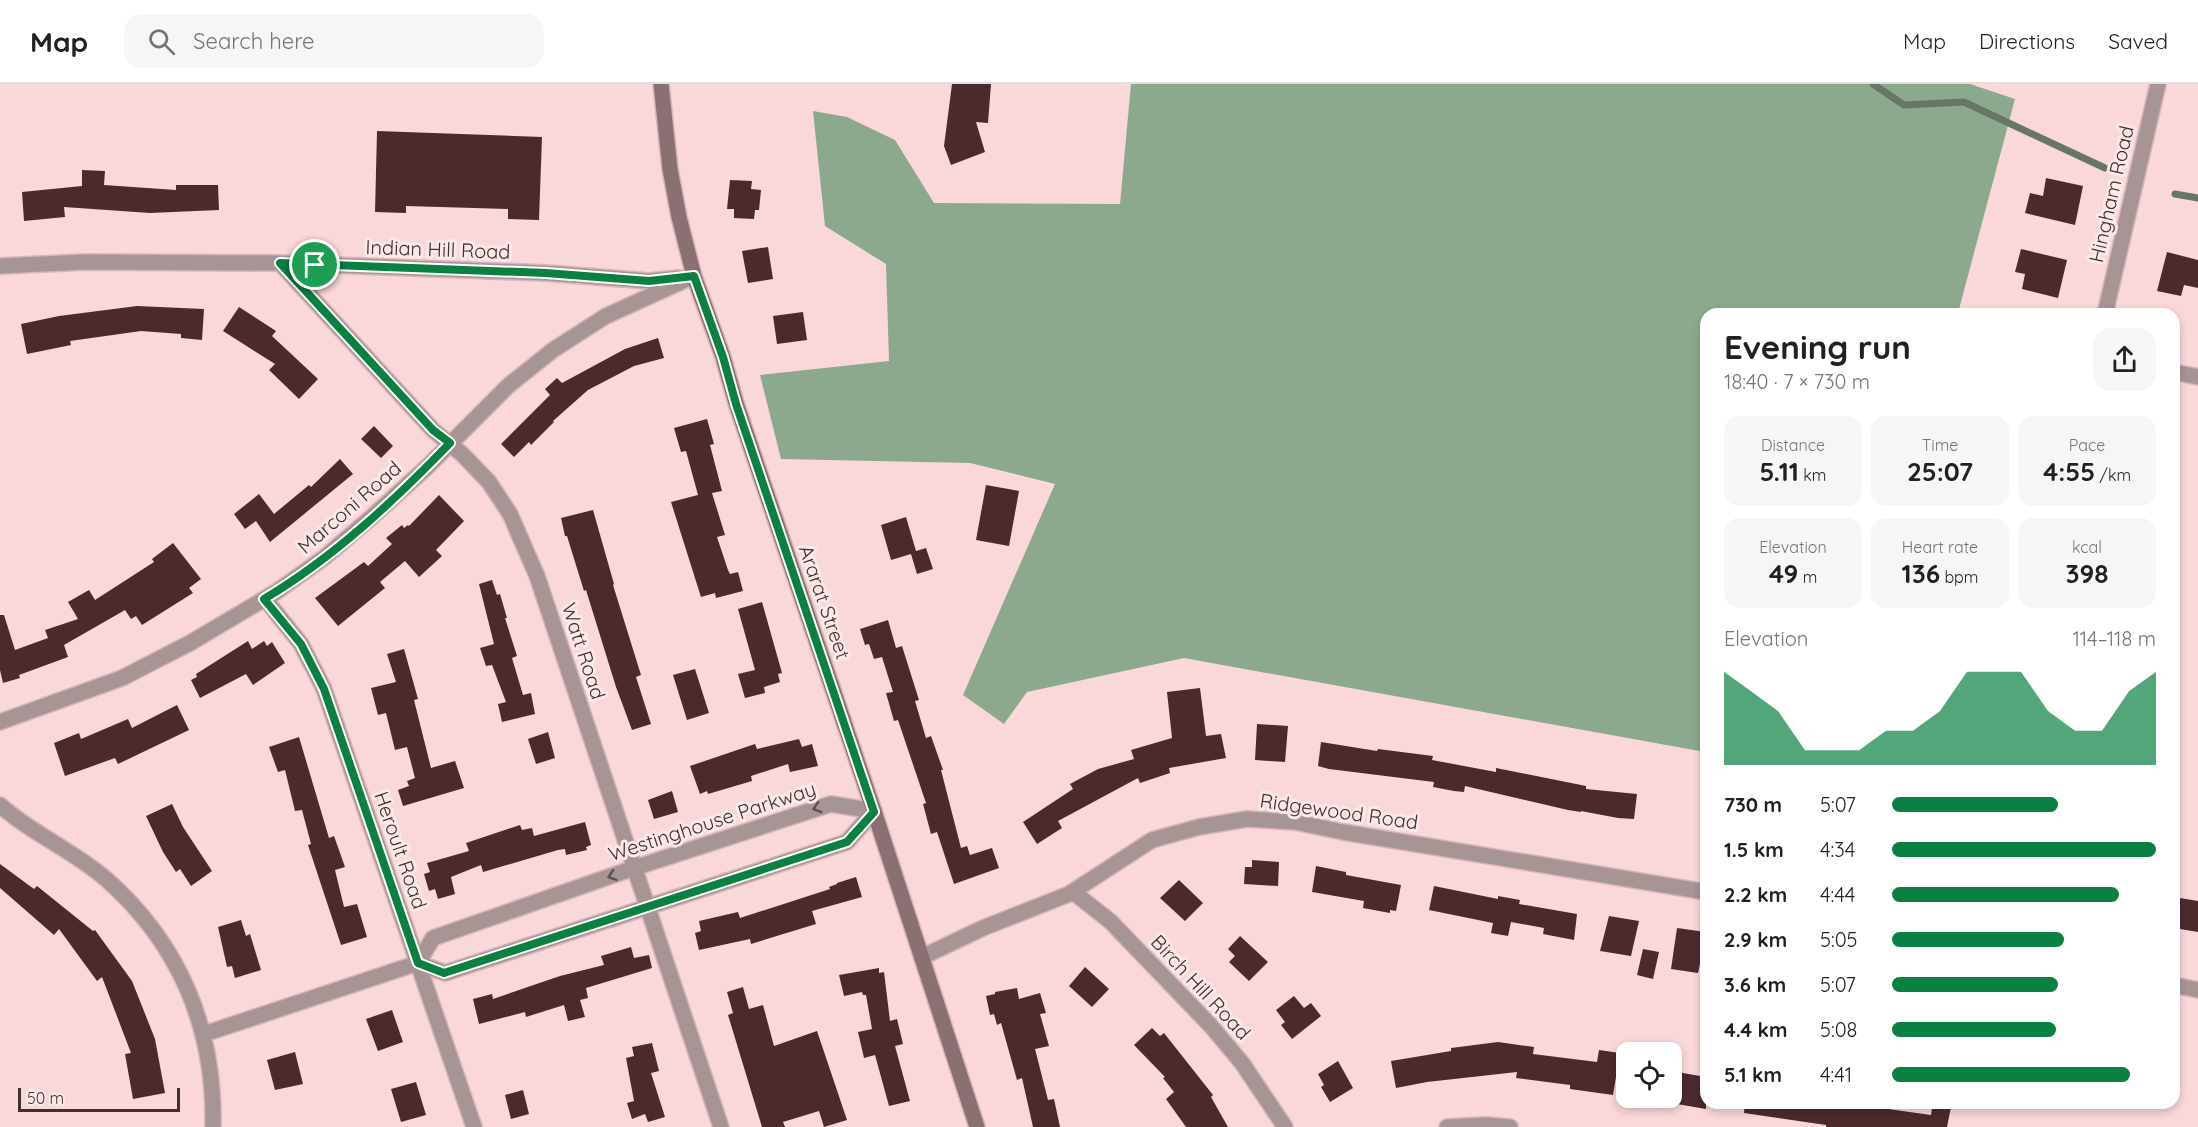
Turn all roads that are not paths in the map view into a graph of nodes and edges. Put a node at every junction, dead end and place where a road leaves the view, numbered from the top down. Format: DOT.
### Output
graph roads {
  1 [pos="661,84"];
  2 [pos="2158,84"];
  3 [pos="280,263"];
  4 [pos="0,266"];
  5 [pos="694,276"];
  6 [pos="2106,308"];
  7 [pos="2180,373"];
  8 [pos="2198,377"];
  9 [pos="450,443"];
  10 [pos="264,599"];
  11 [pos="0,722"];
  12 [pos="0,805"];
  13 [pos="874,812"];
  14 [pos="634,868"];
  15 [pos="1700,891"];
  16 [pos="1070,894"];
  17 [pos="647,907"];
  18 [pos="922,957"];
  19 [pos="418,963"];
  20 [pos="2180,986"];
  21 [pos="2198,990"];
  22 [pos="204,1034"];
  23 [pos="213,1127"];
  24 [pos="474,1127"];
  25 [pos="721,1127"];
  26 [pos="977,1127"];
  27 [pos="1285,1127"];
  28 [pos="1447,1127"];
  29 [pos="1510,1127"];
  1 -- 5 [label="main road, Ararat Street"];
  2 -- 6 [label="street, Hingham Road"];
  3 -- 4 [label="street, Indian Hill Road"];
  3 -- 5 [label="street, Indian Hill Road"];
  3 -- 9 [label="street, Watt Road"];
  5 -- 9 [label="street, Marconi Road"];
  5 -- 13 [label="main road, Ararat Street"];
  7 -- 8 [label="street"];
  9 -- 10 [label="street, Marconi Road"];
  9 -- 14 [label="street, Watt Road"];
  10 -- 11 [label="street, Marconi Road"];
  10 -- 19 [label="street, Heroult Road"];
  12 -- 22 [label="street"];
  13 -- 14 [label="street, Westinghouse Parkway, one-way"];
  13 -- 17 [label="street"];
  13 -- 18 [label="main road, Ararat Street"];
  14 -- 17 [label="street, Watt Road"];
  14 -- 19 [label="street, Westinghouse Parkway, one-way"];
  15 -- 16 [label="street, Ridgewood Road"];
  16 -- 18 [label="street, Ridgewood Road"];
  16 -- 27 [label="street, Birch Hill Road"];
  17 -- 19 [label="street"];
  17 -- 25 [label="street, Watt Road"];
  18 -- 26 [label="main road, Ararat Street"];
  19 -- 22 [label="street"];
  19 -- 24 [label="street, Heroult Road"];
  20 -- 21 [label="street"];
  22 -- 23 [label="street"];
  28 -- 29 [label="street"];
}
